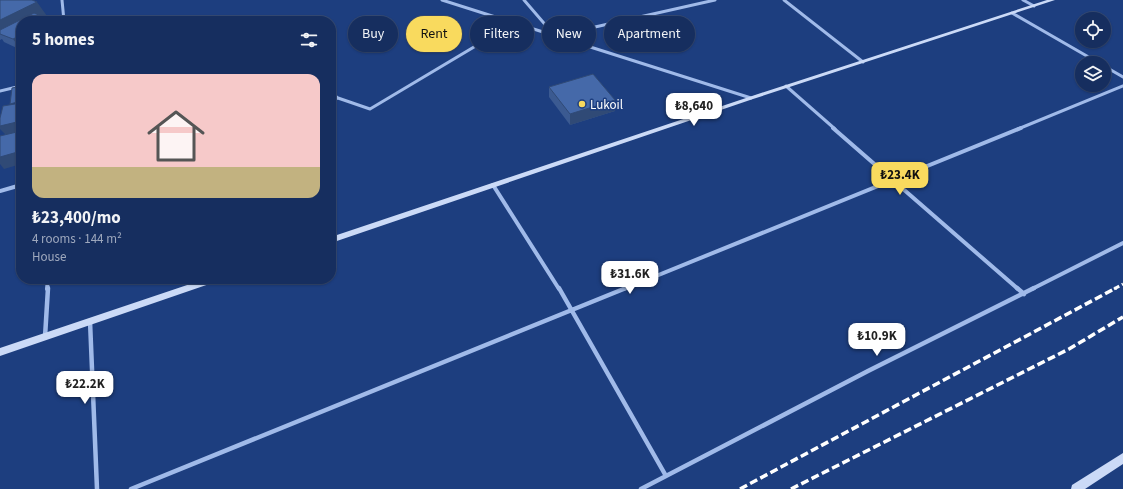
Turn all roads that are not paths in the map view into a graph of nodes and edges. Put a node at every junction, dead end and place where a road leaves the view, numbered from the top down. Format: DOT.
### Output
graph roads {
  1 [pos="67,0"];
  2 [pos="442,0"];
  3 [pos="524,0"];
  4 [pos="715,0"];
  5 [pos="784,0"];
  6 [pos="1023,0"];
  7 [pos="1052,0"];
  8 [pos="62,1"];
  9 [pos="1034,6"];
  10 [pos="1012,13"];
  11 [pos="64,16"];
  12 [pos="492,16"];
  13 [pos="542,21"];
  14 [pos="596,27"];
  15 [pos="596,49"];
  16 [pos="470,50"];
  17 [pos="1087,56"];
  18 [pos="863,62"];
  19 [pos="1111,70"];
  20 [pos="1123,77"];
  21 [pos="786,86"];
  22 [pos="1123,86"];
  23 [pos="16,87"];
  24 [pos="0,91"];
  25 [pos="338,98"];
  26 [pos="751,98"];
  27 [pos="894,180"];
  28 [pos="493,185"];
  29 [pos="16,186"];
  30 [pos="0,191"];
  31 [pos="336,238"];
  32 [pos="1123,243"];
  33 [pos="48,284"];
  34 [pos="200,284"];
  35 [pos="1024,294"];
  36 [pos="573,310"];
  37 [pos="90,321"];
  38 [pos="45,336"];
  39 [pos="0,352"];
  40 [pos="1123,458"];
  41 [pos="666,476"];
  42 [pos="97,489"];
  43 [pos="132,489"];
  44 [pos="641,489"];
  45 [pos="1076,489"];
  1 -- 8 [label="street"];
  2 -- 12 [label="street"];
  3 -- 13 [label="street"];
  4 -- 14 [label="street"];
  5 -- 18 [label="street"];
  6 -- 9 [label="street"];
  7 -- 9 [label="street"];
  8 -- 11 [label="street"];
  9 -- 10 [label="street"];
  10 -- 17 [label="street"];
  10 -- 18 [label="street"];
  15 -- 26 [label="street"];
  16 -- 25 [label="street"];
  18 -- 21 [label="street"];
  19 -- 20 [label="street"];
  21 -- 26 [label="street"];
  21 -- 27 [label="street"];
  22 -- 27 [label="street"];
  23 -- 24 [label="street"];
  26 -- 28 [label="street"];
  27 -- 35 [label="street"];
  27 -- 36 [label="street"];
  28 -- 31 [label="street"];
  28 -- 36 [label="street"];
  29 -- 30 [label="street"];
  32 -- 35 [label="street"];
  33 -- 38 [label="street"];
  34 -- 37 [label="street"];
  35 -- 41 [label="street"];
  36 -- 41 [label="street"];
  36 -- 43 [label="street"];
  37 -- 38 [label="street"];
  37 -- 42 [label="street"];
  38 -- 39 [label="street"];
  40 -- 45 [label="street"];
  41 -- 44 [label="street"];
}
